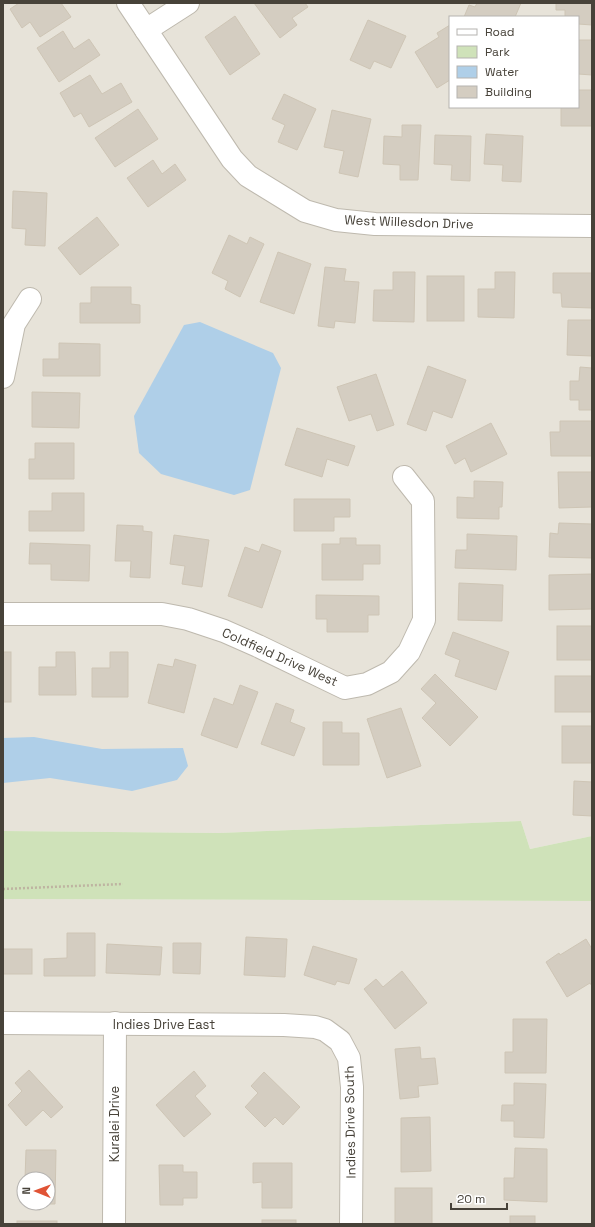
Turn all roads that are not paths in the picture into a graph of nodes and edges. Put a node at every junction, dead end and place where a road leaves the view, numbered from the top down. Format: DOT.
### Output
graph roads {
  1 [pos="128,3"];
  2 [pos="188,3"];
  3 [pos="146,30"];
  4 [pos="592,226"];
  5 [pos="30,299"];
  6 [pos="3,377"];
  7 [pos="404,476"];
  8 [pos="3,614"];
  9 [pos="3,1023"];
  10 [pos="115,1024"];
  11 [pos="325,1030"];
  12 [pos="114,1224"];
  13 [pos="351,1224"];
  1 -- 3 [label="street, West Willesdon Drive"];
  2 -- 3 [label="street"];
  3 -- 4 [label="street, West Willesdon Drive"];
  5 -- 6 [label="street"];
  7 -- 8 [label="street, Coldfield Drive West"];
  9 -- 10 [label="street, Indies Drive East"];
  10 -- 11 [label="street, Indies Drive East"];
  10 -- 12 [label="street, Kuralei Drive"];
  11 -- 13 [label="street, Indies Drive South"];
}
